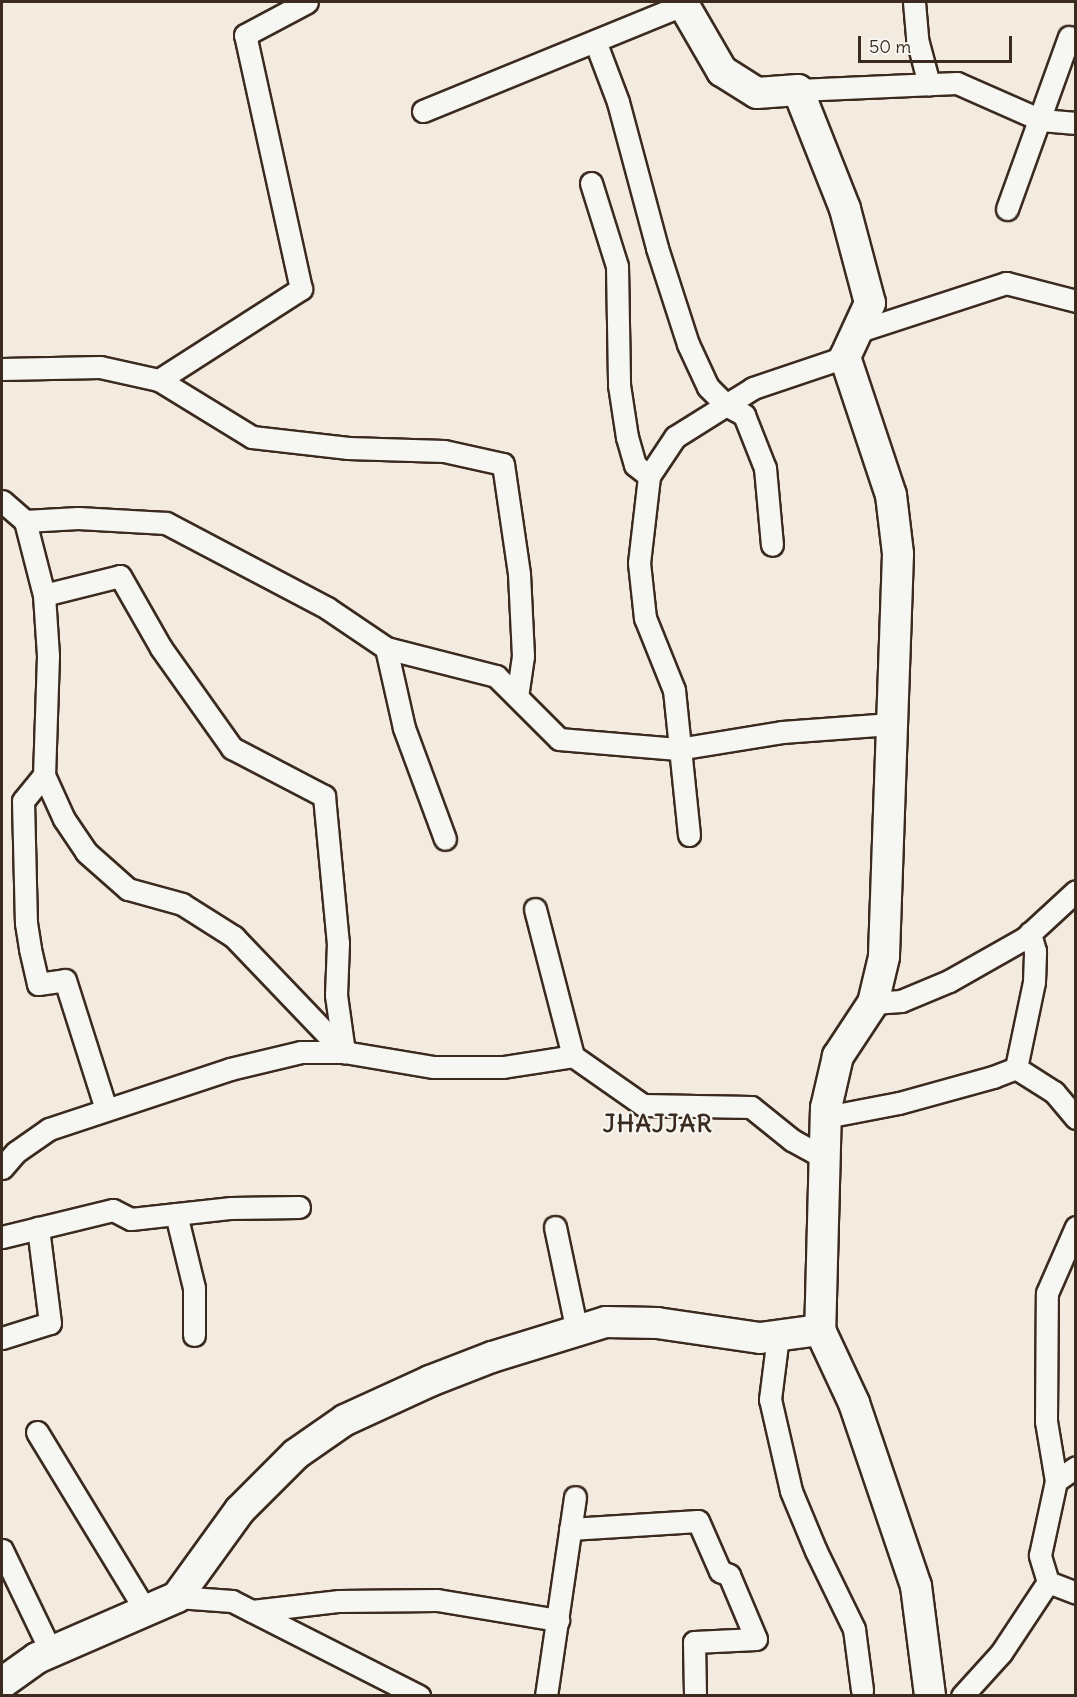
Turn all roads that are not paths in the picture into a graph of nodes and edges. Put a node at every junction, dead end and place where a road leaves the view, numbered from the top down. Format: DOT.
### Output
graph roads {
  1 [pos="307,2"];
  2 [pos="914,2"];
  3 [pos="682,3"];
  4 [pos="1069,37"];
  5 [pos="596,41"];
  6 [pos="929,84"];
  7 [pos="798,90"];
  8 [pos="423,111"];
  9 [pos="1041,120"];
  10 [pos="1076,123"];
  11 [pos="591,183"];
  12 [pos="1007,209"];
  13 [pos="1076,301"];
  14 [pos="850,344"];
  15 [pos="2,369"];
  16 [pos="159,380"];
  17 [pos="726,405"];
  18 [pos="649,476"];
  19 [pos="2,501"];
  20 [pos="25,521"];
  21 [pos="772,545"];
  22 [pos="44,595"];
  23 [pos="386,648"];
  24 [pos="517,697"];
  25 [pos="891,724"];
  26 [pos="678,749"];
  27 [pos="44,775"];
  28 [pos="689,835"];
  29 [pos="445,839"];
  30 [pos="1076,891"];
  31 [pos="535,909"];
  32 [pos="1030,933"];
  33 [pos="873,1003"];
  34 [pos="344,1052"];
  35 [pos="573,1056"];
  36 [pos="1016,1068"];
  37 [pos="106,1109"];
  38 [pos="826,1117"];
  39 [pos="1076,1118"];
  40 [pos="825,1158"];
  41 [pos="2,1168"];
  42 [pos="299,1207"];
  43 [pos="177,1214"];
  44 [pos="555,1227"];
  45 [pos="1076,1227"];
  46 [pos="38,1228"];
  47 [pos="2,1237"];
  48 [pos="820,1330"];
  49 [pos="577,1331"];
  50 [pos="194,1335"];
  51 [pos="778,1336"];
  52 [pos="2,1338"];
  53 [pos="36,1432"];
  54 [pos="1076,1467"];
  55 [pos="1056,1481"];
  56 [pos="575,1497"];
  57 [pos="570,1529"];
  58 [pos="2,1550"];
  59 [pos="1048,1582"];
  60 [pos="1076,1593"];
  61 [pos="177,1597"];
  62 [pos="146,1611"];
  63 [pos="252,1611"];
  64 [pos="558,1620"];
  65 [pos="51,1652"];
  66 [pos="2,1683"];
  67 [pos="862,1690"];
  68 [pos="419,1695"];
  69 [pos="546,1695"];
  70 [pos="695,1695"];
  71 [pos="930,1695"];
  72 [pos="963,1695"];
  1 -- 16 [label="street"];
  2 -- 6 [label="street"];
  3 -- 5 [label="street"];
  3 -- 7 [label="street"];
  4 -- 9 [label="street"];
  5 -- 8 [label="street"];
  5 -- 17 [label="street"];
  6 -- 7 [label="street"];
  6 -- 9 [label="street"];
  7 -- 14 [label="street"];
  9 -- 10 [label="street"];
  9 -- 12 [label="street"];
  11 -- 18 [label="street"];
  13 -- 14 [label="street"];
  14 -- 17 [label="street"];
  14 -- 25 [label="street"];
  15 -- 16 [label="street"];
  16 -- 24 [label="street"];
  17 -- 18 [label="street"];
  17 -- 21 [label="street"];
  18 -- 26 [label="street"];
  19 -- 20 [label="street"];
  20 -- 22 [label="street"];
  20 -- 23 [label="street"];
  22 -- 27 [label="street"];
  22 -- 34 [label="street"];
  23 -- 24 [label="street"];
  23 -- 29 [label="street"];
  24 -- 26 [label="street"];
  25 -- 26 [label="street"];
  25 -- 33 [label="street"];
  26 -- 28 [label="street"];
  27 -- 34 [label="street"];
  27 -- 37 [label="street"];
  30 -- 32 [label="street"];
  31 -- 35 [label="street"];
  32 -- 33 [label="street"];
  32 -- 36 [label="street"];
  33 -- 38 [label="street"];
  34 -- 35 [label="street"];
  34 -- 37 [label="street"];
  35 -- 40 [label="street"];
  36 -- 38 [label="street"];
  36 -- 39 [label="street"];
  37 -- 41 [label="street"];
  38 -- 40 [label="street"];
  40 -- 48 [label="street"];
  42 -- 43 [label="street"];
  43 -- 46 [label="street"];
  43 -- 50 [label="street"];
  44 -- 49 [label="street"];
  45 -- 55 [label="street"];
  46 -- 47 [label="street"];
  46 -- 52 [label="street"];
  48 -- 51 [label="street"];
  48 -- 71 [label="street"];
  49 -- 51 [label="street"];
  49 -- 61 [label="street"];
  51 -- 67 [label="street"];
  53 -- 62 [label="street"];
  54 -- 55 [label="street"];
  55 -- 59 [label="street"];
  56 -- 57 [label="street"];
  57 -- 64 [label="street"];
  57 -- 70 [label="street"];
  58 -- 65 [label="street"];
  59 -- 60 [label="street"];
  59 -- 72 [label="street"];
  61 -- 62 [label="street"];
  61 -- 63 [label="street"];
  62 -- 65 [label="street"];
  63 -- 64 [label="street"];
  63 -- 68 [label="street"];
  64 -- 69 [label="street"];
  65 -- 66 [label="street"];
}
